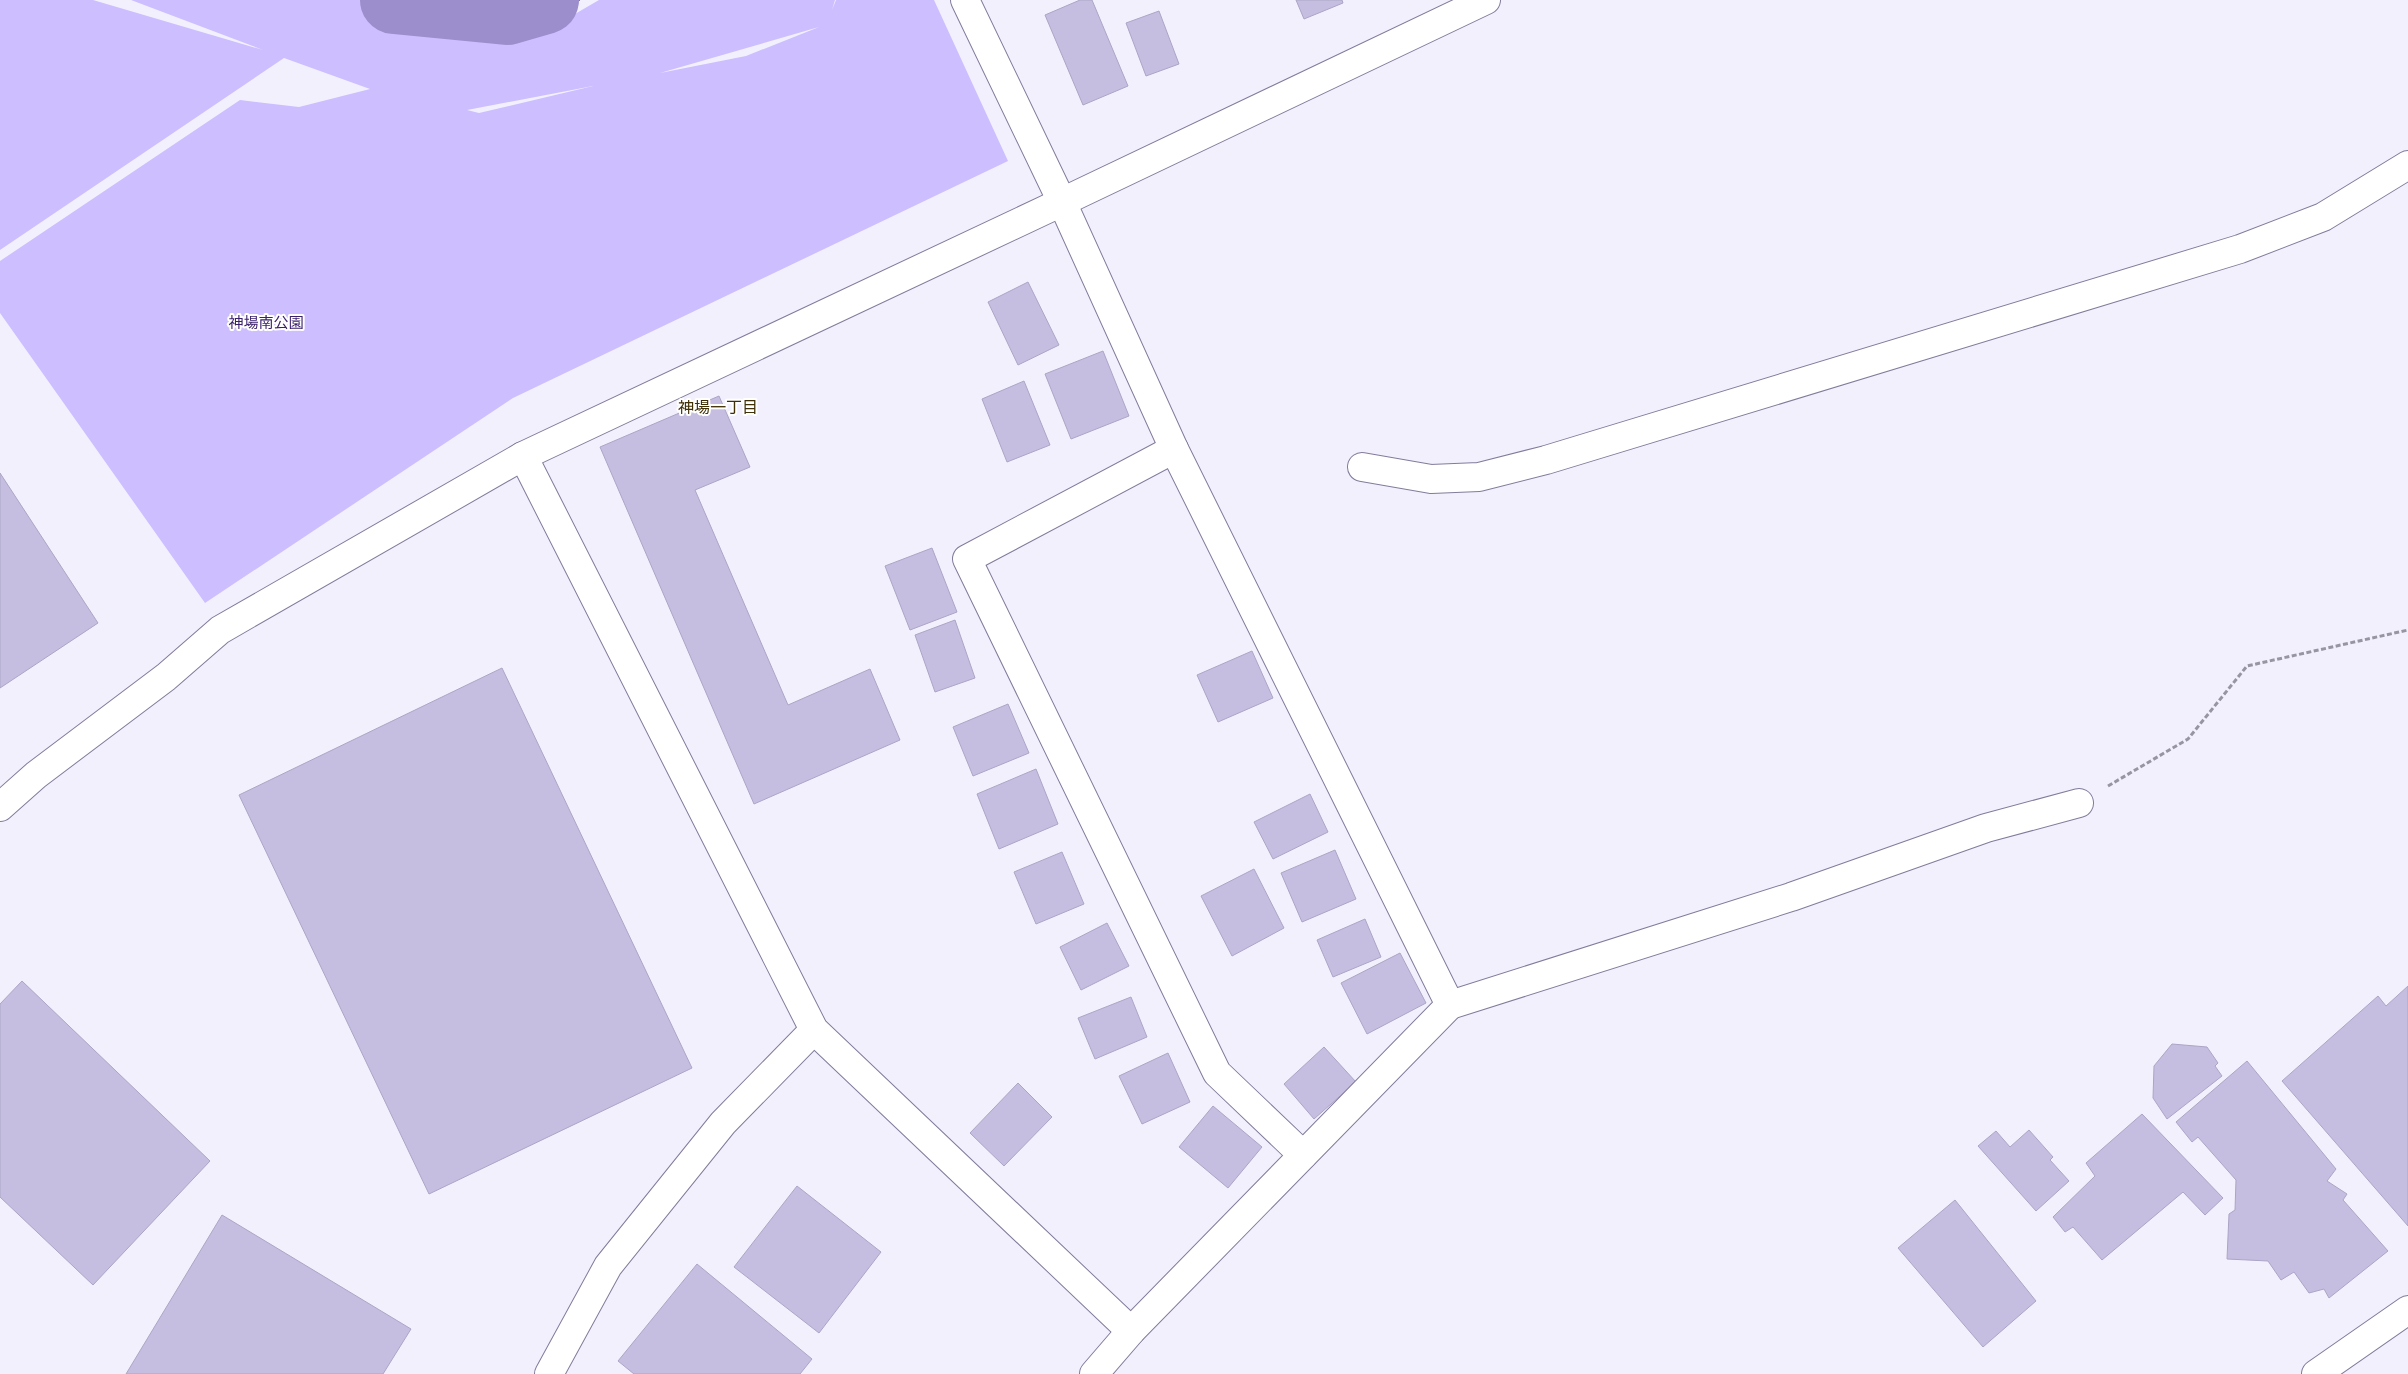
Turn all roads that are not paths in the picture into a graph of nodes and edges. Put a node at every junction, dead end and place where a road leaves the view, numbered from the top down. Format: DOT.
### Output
graph roads {
  1 [pos="965,0"];
  2 [pos="1486,0"];
  3 [pos="2408,165"];
  4 [pos="1062,202"];
  5 [pos="1174,449"];
  6 [pos="523,456"];
  7 [pos="1362,467"];
  8 [pos="2079,803"];
  9 [pos="0,807"];
  10 [pos="1450,1005"];
  11 [pos="814,1030"];
  12 [pos="1302,1155"];
  13 [pos="2408,1310"];
  14 [pos="1130,1331"];
  15 [pos="549,1374"];
  16 [pos="1094,1374"];
  17 [pos="2316,1374"];
  1 -- 4 [label="street"];
  2 -- 4 [label="street"];
  3 -- 7 [label="street"];
  4 -- 5 [label="street"];
  4 -- 6 [label="street"];
  5 -- 10 [label="street"];
  5 -- 12 [label="street"];
  6 -- 9 [label="street"];
  6 -- 11 [label="street"];
  8 -- 10 [label="street"];
  10 -- 12 [label="street"];
  11 -- 14 [label="street"];
  11 -- 15 [label="street"];
  12 -- 14 [label="street"];
  13 -- 17 [label="street"];
  14 -- 16 [label="street"];
}
